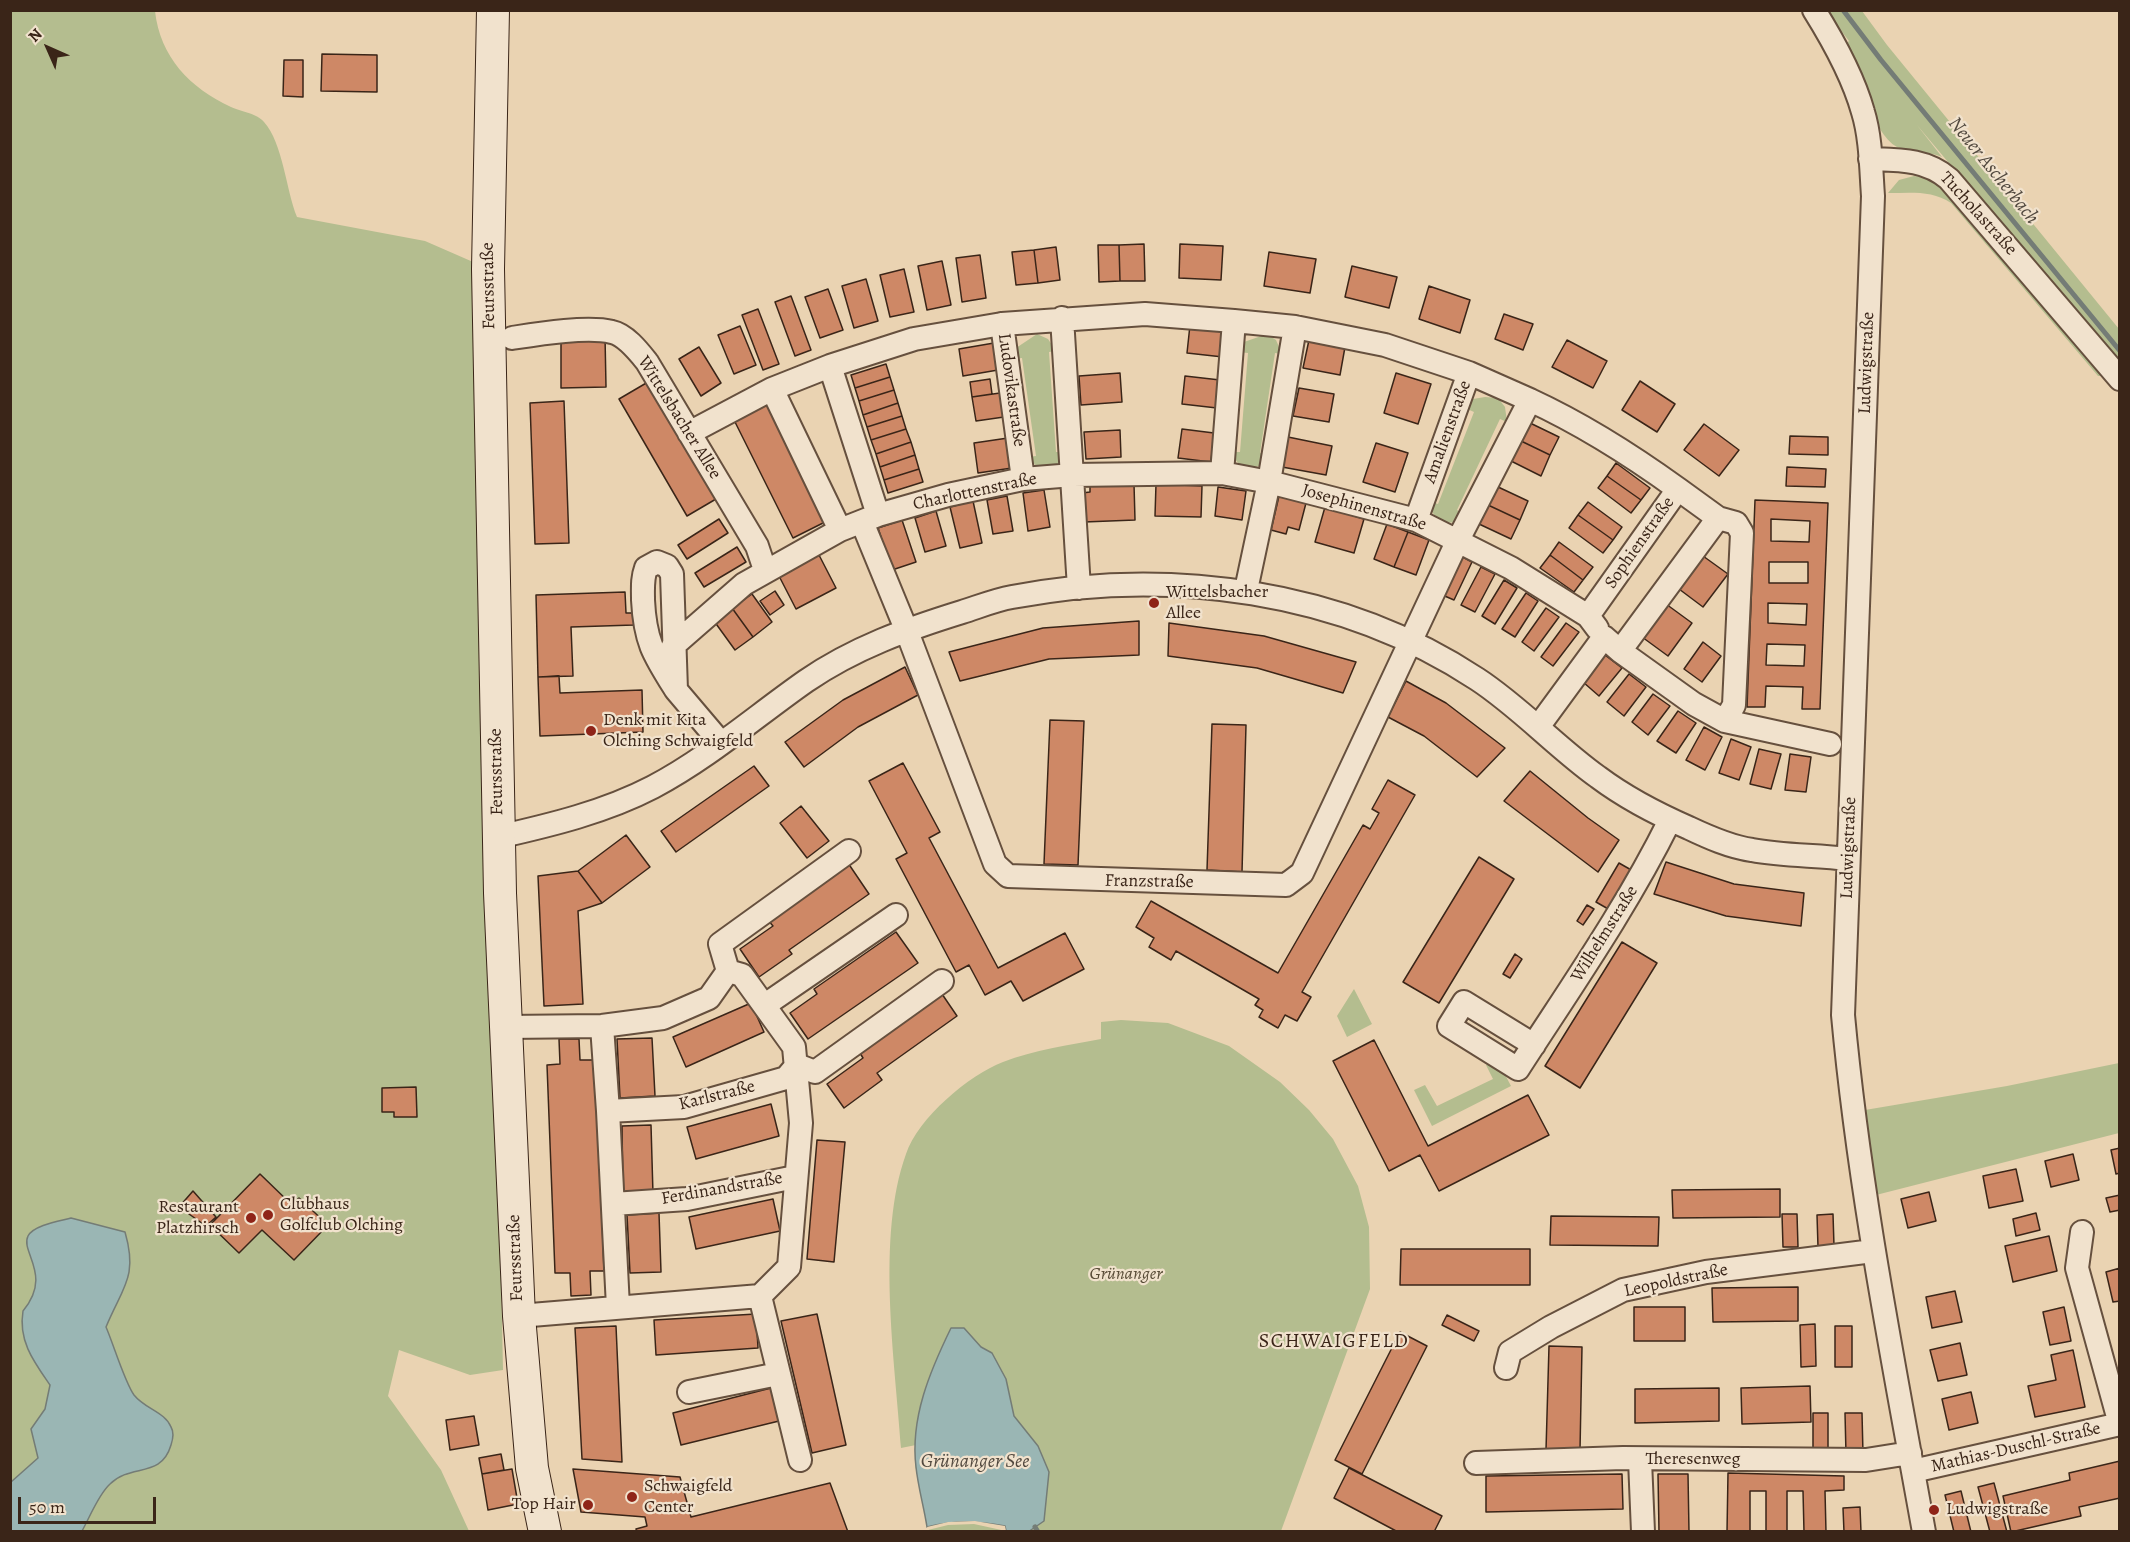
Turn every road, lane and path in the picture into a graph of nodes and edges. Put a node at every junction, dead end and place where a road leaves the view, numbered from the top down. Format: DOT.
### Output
graph roads {
  1 [pos="493,10"];
  2 [pos="1814,10"];
  3 [pos="1870,159"];
  4 [pos="1062,318"];
  5 [pos="1234,321"];
  6 [pos="1002,324"];
  7 [pos="1295,327"];
  8 [pos="513,338"];
  9 [pos="830,366"];
  10 [pos="1469,373"];
  11 [pos="2120,379"];
  12 [pos="772,389"];
  13 [pos="1530,400"];
  14 [pos="689,433"];
  15 [pos="1221,473"];
  16 [pos="1073,475"];
  17 [pos="1023,479"];
  18 [pos="1269,482"];
  19 [pos="1678,489"];
  20 [pos="870,518"];
  21 [pos="1718,518"];
  22 [pos="1416,520"];
  23 [pos="840,530"];
  24 [pos="1458,540"];
  25 [pos="765,570"];
  26 [pos="1079,588"];
  27 [pos="1246,590"];
  28 [pos="1588,616"];
  29 [pos="906,629"];
  30 [pos="1411,644"];
  31 [pos="1612,644"];
  32 [pos="673,646"];
  33 [pos="676,690"];
  34 [pos="1725,721"];
  35 [pos="1538,727"];
  36 [pos="721,743"];
  37 [pos="1830,744"];
  38 [pos="1671,820"];
  39 [pos="498,837"];
  40 [pos="849,851"];
  41 [pos="1848,859"];
  42 [pos="896,915"];
  43 [pos="728,971"];
  44 [pos="942,981"];
  45 [pos="765,1005"];
  46 [pos="602,1026"];
  47 [pos="505,1027"];
  48 [pos="1534,1045"];
  49 [pos="797,1065"];
  50 [pos="608,1111"];
  51 [pos="795,1177"];
  52 [pos="613,1204"];
  53 [pos="2082,1232"];
  54 [pos="1873,1251"];
  55 [pos="760,1296"];
  56 [pos="618,1307"];
  57 [pos="519,1316"];
  58 [pos="1506,1368"];
  59 [pos="778,1374"];
  60 [pos="689,1392"];
  61 [pos="2120,1424"];
  62 [pos="800,1460"];
  63 [pos="1640,1460"];
  64 [pos="1912,1462"];
  65 [pos="1476,1463"];
  66 [pos="545,1532"];
  67 [pos="1643,1532"];
  68 [pos="1924,1532"];
  1 -- 39 [label="street, Feursstraße"];
  2 -- 3 [label="street"];
  3 -- 11 [label="street, Tucholastraße"];
  3 -- 41 [label="street, Ludwigstraße"];
  4 -- 5 [label="street, Ludovikastraße"];
  4 -- 6 [label="street, Ludovikastraße"];
  4 -- 16 [label="street"];
  5 -- 7 [label="street"];
  5 -- 15 [label="street"];
  6 -- 9 [label="street"];
  6 -- 17 [label="street, Ludovikastraße"];
  7 -- 10 [label="street"];
  7 -- 18 [label="street"];
  8 -- 14 [label="street, Wittelsbacher Allee"];
  9 -- 12 [label="street"];
  9 -- 20 [label="street"];
  10 -- 13 [label="street, Amalienstraße"];
  10 -- 22 [label="street, Amalienstraße"];
  12 -- 14 [label="street"];
  12 -- 23 [label="street"];
  13 -- 19 [label="street, Amalienstraße"];
  13 -- 24 [label="street"];
  14 -- 25 [label="street, Wittelsbacher Allee"];
  15 -- 16 [label="street"];
  15 -- 18 [label="street"];
  16 -- 17 [label="street, Charlottenstraße"];
  16 -- 26 [label="street"];
  17 -- 20 [label="street, Charlottenstraße"];
  18 -- 22 [label="street, Josephinenstraße"];
  18 -- 27 [label="street"];
  19 -- 21 [label="street, Sophienstraße"];
  19 -- 28 [label="street, Sophienstraße"];
  20 -- 23 [label="street, Charlottenstraße"];
  20 -- 29 [label="street"];
  21 -- 31 [label="street"];
  21 -- 34 [label="street, Sophienstraße"];
  22 -- 24 [label="street, Josephinenstraße"];
  23 -- 25 [label="street, Charlottenstraße"];
  24 -- 28 [label="street"];
  24 -- 30 [label="street"];
  25 -- 32 [label="street, Charlottenstraße"];
  26 -- 27 [label="street"];
  26 -- 29 [label="street"];
  27 -- 30 [label="street"];
  28 -- 31 [label="street"];
  29 -- 30 [label="street, Franzstraße"];
  29 -- 36 [label="street"];
  30 -- 35 [label="street"];
  31 -- 34 [label="street"];
  31 -- 35 [label="street"];
  32 -- 33 [label="street"];
  32 -- 33 [label="street"];
  33 -- 36 [label="street"];
  34 -- 37 [label="street"];
  35 -- 38 [label="street"];
  36 -- 39 [label="street"];
  38 -- 41 [label="street"];
  38 -- 48 [label="street, Wilhelmstraße"];
  39 -- 47 [label="street, Feursstraße"];
  40 -- 43 [label="street"];
  41 -- 54 [label="street, Ludwigstraße"];
  42 -- 45 [label="street"];
  43 -- 45 [label="street"];
  43 -- 46 [label="street"];
  44 -- 49 [label="street"];
  45 -- 49 [label="street"];
  46 -- 47 [label="street"];
  46 -- 50 [label="street"];
  47 -- 57 [label="street, Feursstraße"];
  49 -- 50 [label="street, Karlstraße"];
  49 -- 51 [label="street, Ferdinandstraße"];
  50 -- 52 [label="street"];
  51 -- 52 [label="street, Ferdinandstraße"];
  51 -- 55 [label="street, Ferdinandstraße"];
  52 -- 56 [label="street"];
  53 -- 61 [label="street"];
  54 -- 58 [label="street, Leopoldstraße"];
  54 -- 64 [label="street, Ludwigstraße"];
  55 -- 56 [label="street"];
  55 -- 59 [label="street"];
  56 -- 57 [label="street"];
  57 -- 66 [label="street, Feursstraße"];
  59 -- 60 [label="street"];
  59 -- 62 [label="street"];
  61 -- 64 [label="street, Mathias-Duschl-Straße"];
  63 -- 64 [label="street, Theresenweg"];
  63 -- 65 [label="street, Theresenweg"];
  63 -- 67 [label="street"];
  64 -- 68 [label="street, Ludwigstraße"];
}
